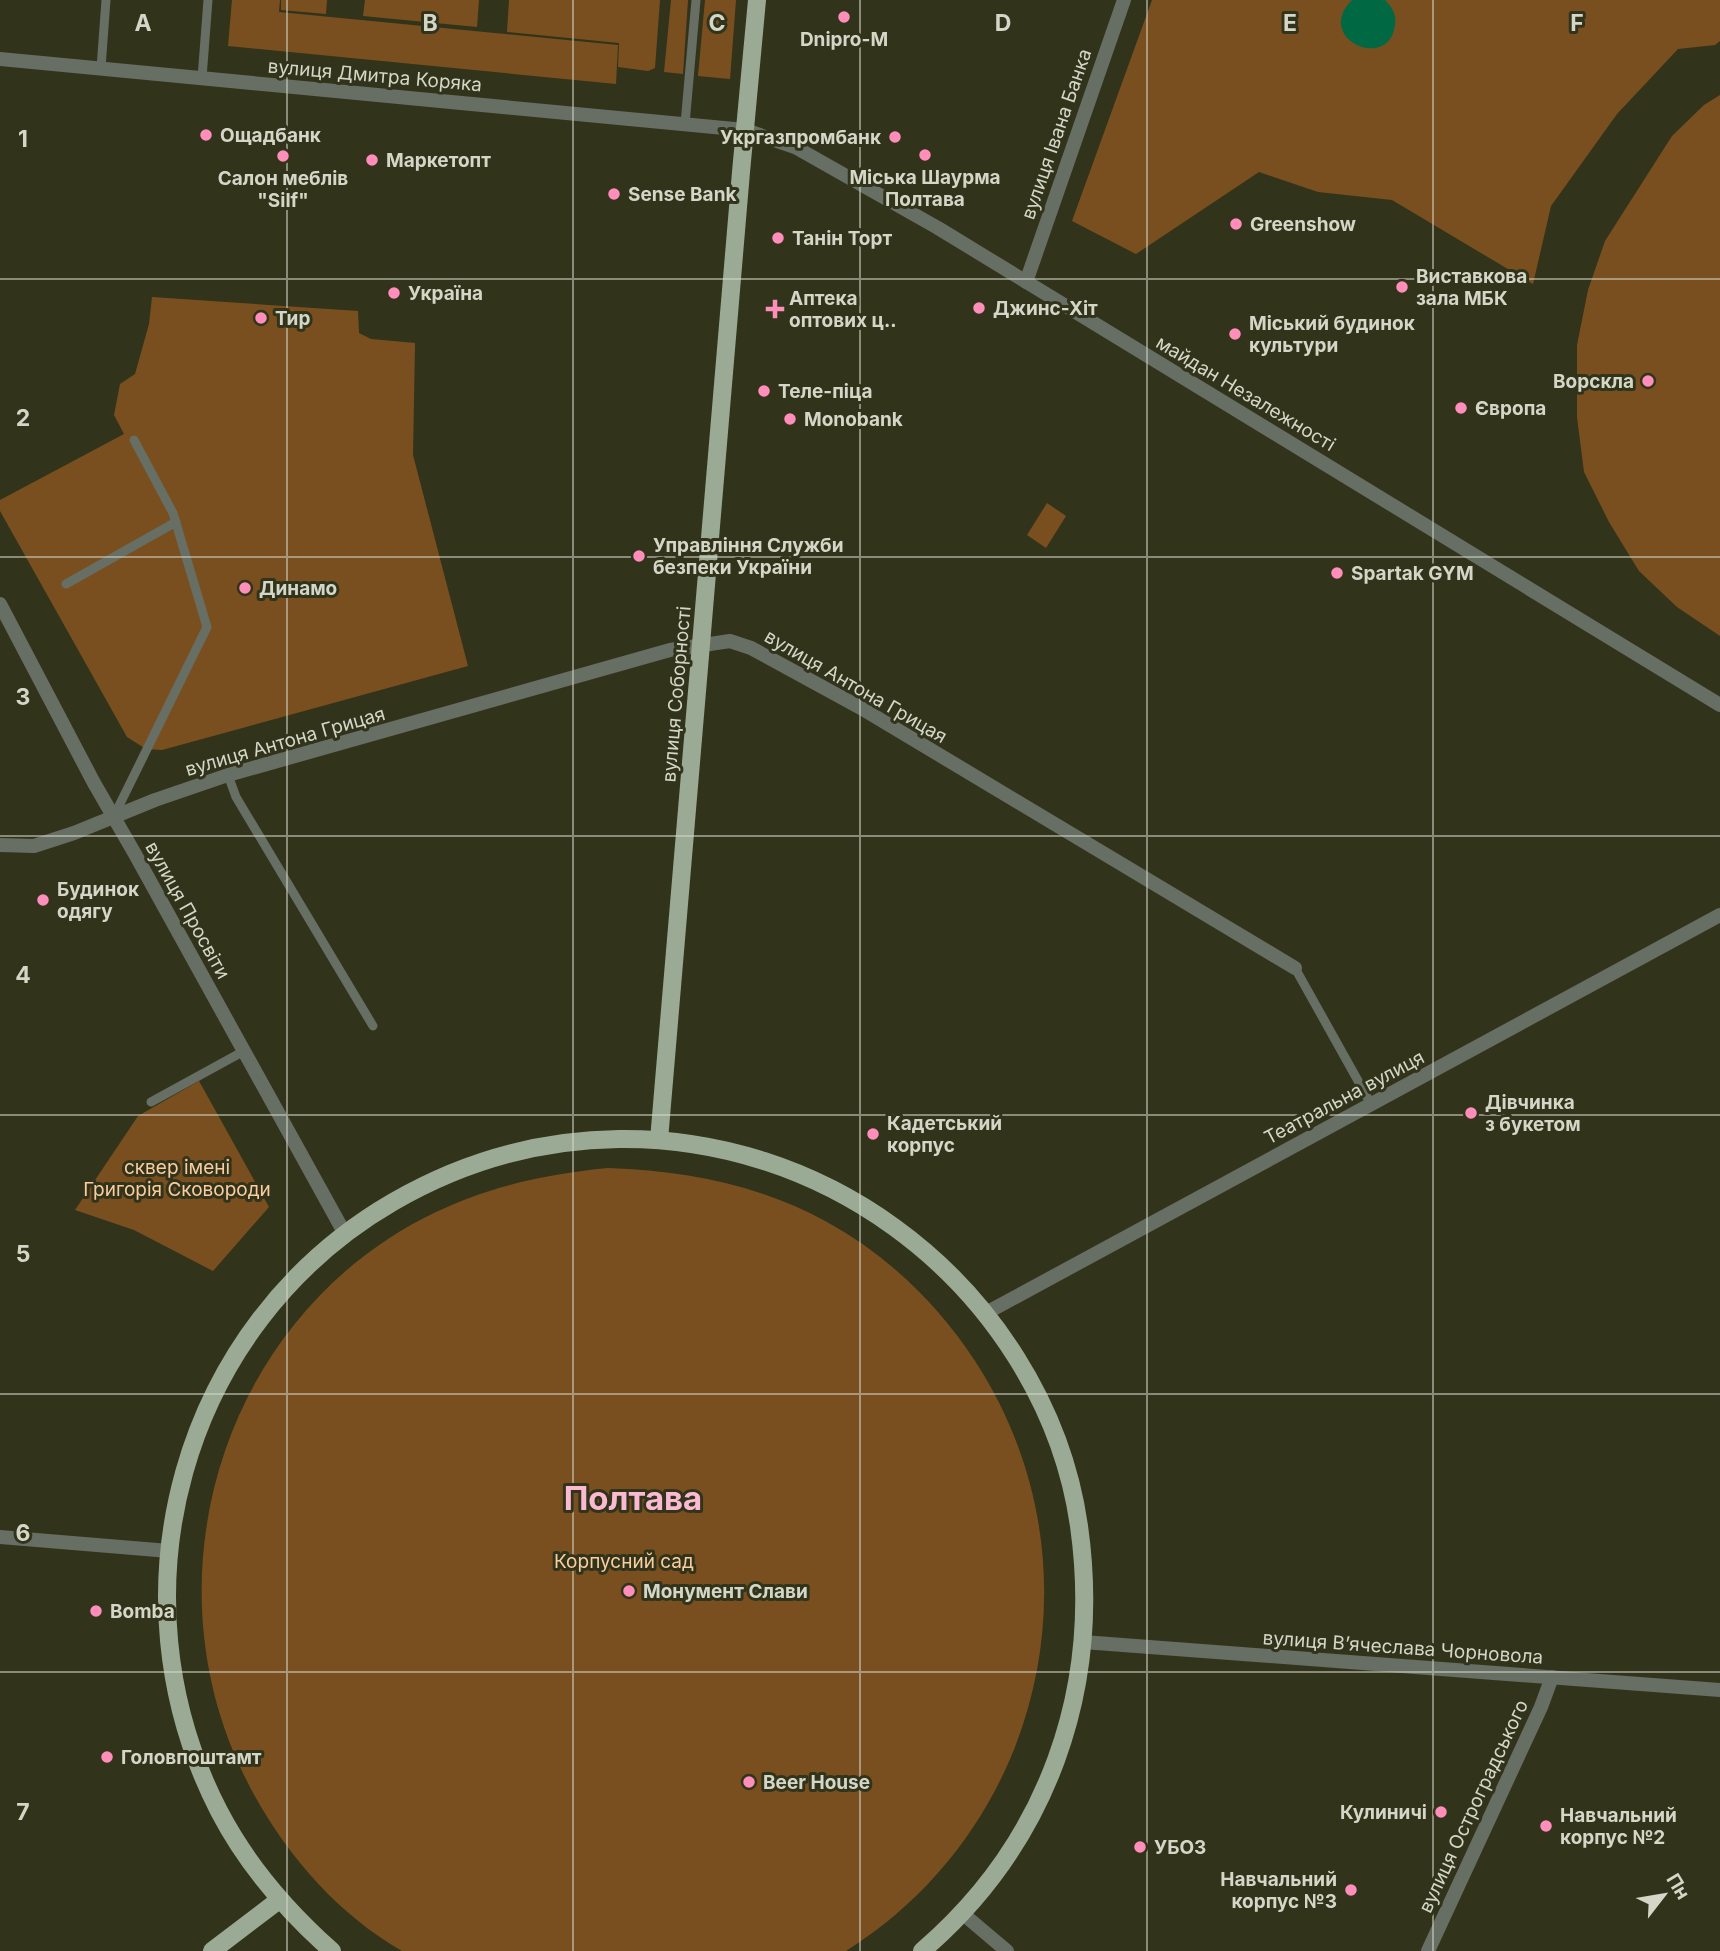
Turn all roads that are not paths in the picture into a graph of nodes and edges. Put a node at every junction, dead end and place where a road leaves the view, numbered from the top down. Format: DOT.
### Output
graph roads {
  1 [pos="106,0"];
  2 [pos="208,0"];
  3 [pos="696,0"];
  4 [pos="757,0"];
  5 [pos="1124,0"];
  6 [pos="0,59"];
  7 [pos="101,68"];
  8 [pos="202,78"];
  9 [pos="685,124"];
  10 [pos="745,130"];
  11 [pos="1026,282"];
  12 [pos="134,440"];
  13 [pos="176,522"];
  14 [pos="66,584"];
  15 [pos="0,604"];
  16 [pos="701,644"];
  17 [pos="1720,705"];
  18 [pos="228,775"];
  19 [pos="114,816"];
  20 [pos="0,845"];
  21 [pos="1720,915"];
  22 [pos="1295,968"];
  23 [pos="373,1026"];
  24 [pos="244,1051"];
  25 [pos="151,1102"];
  26 [pos="1371,1104"];
  27 [pos="659,1140"];
  28 [pos="345,1234"];
  29 [pos="986,1314"];
  30 [pos="0,1537"];
  31 [pos="169,1551"];
  32 [pos="1083,1642"];
  33 [pos="1552,1678"];
  34 [pos="1720,1690"];
  35 [pos="279,1900"];
  36 [pos="962,1913"];
  37 [pos="212,1951"];
  38 [pos="332,1951"];
  39 [pos="922,1951"];
  40 [pos="1007,1951"];
  41 [pos="1428,1951"];
  1 -- 7 [label="lane"];
  2 -- 8 [label="lane"];
  3 -- 9 [label="lane"];
  4 -- 10 [label="main road, вулиця Соборності"];
  5 -- 11 [label="street, вулиця Івана Банка"];
  6 -- 7 [label="street, вулиця Дмитра Коряка"];
  7 -- 8 [label="street, вулиця Дмитра Коряка"];
  8 -- 9 [label="street, вулиця Дмитра Коряка"];
  9 -- 10 [label="street, вулиця Дмитра Коряка"];
  10 -- 11 [label="street, майдан Незалежності"];
  10 -- 16 [label="main road, вулиця Соборності"];
  11 -- 17 [label="street, майдан Незалежності"];
  12 -- 13 [label="lane"];
  13 -- 14 [label="lane"];
  13 -- 19 [label="lane"];
  15 -- 19 [label="street, вулиця Просвіти"];
  16 -- 18 [label="street, вулиця Антона Грицая"];
  16 -- 22 [label="street, вулиця Антона Грицая"];
  16 -- 27 [label="main road, вулиця Соборності"];
  18 -- 19 [label="street, вулиця Антона Грицая"];
  18 -- 23 [label="lane"];
  19 -- 20 [label="street, вулиця Антона Грицая"];
  19 -- 24 [label="street, вулиця Просвіти"];
  21 -- 26 [label="street, Театральна вулиця"];
  22 -- 26 [label="lane"];
  24 -- 25 [label="lane"];
  24 -- 28 [label="street, вулиця Просвіти"];
  26 -- 29 [label="street, Театральна вулиця"];
  27 -- 28 [label="main road"];
  27 -- 29 [label="main road"];
  28 -- 31 [label="main road"];
  29 -- 32 [label="main road"];
  30 -- 31 [label="street"];
  31 -- 35 [label="main road"];
  32 -- 33 [label="street, вулиця Вʼячеслава Чорновола"];
  32 -- 36 [label="main road"];
  33 -- 34 [label="street, вулиця Вʼячеслава Чорновола"];
  33 -- 41 [label="street, вулиця Остроградського"];
  35 -- 37 [label="main road"];
  35 -- 38 [label="main road"];
  36 -- 39 [label="main road"];
  36 -- 40 [label="street"];
}
